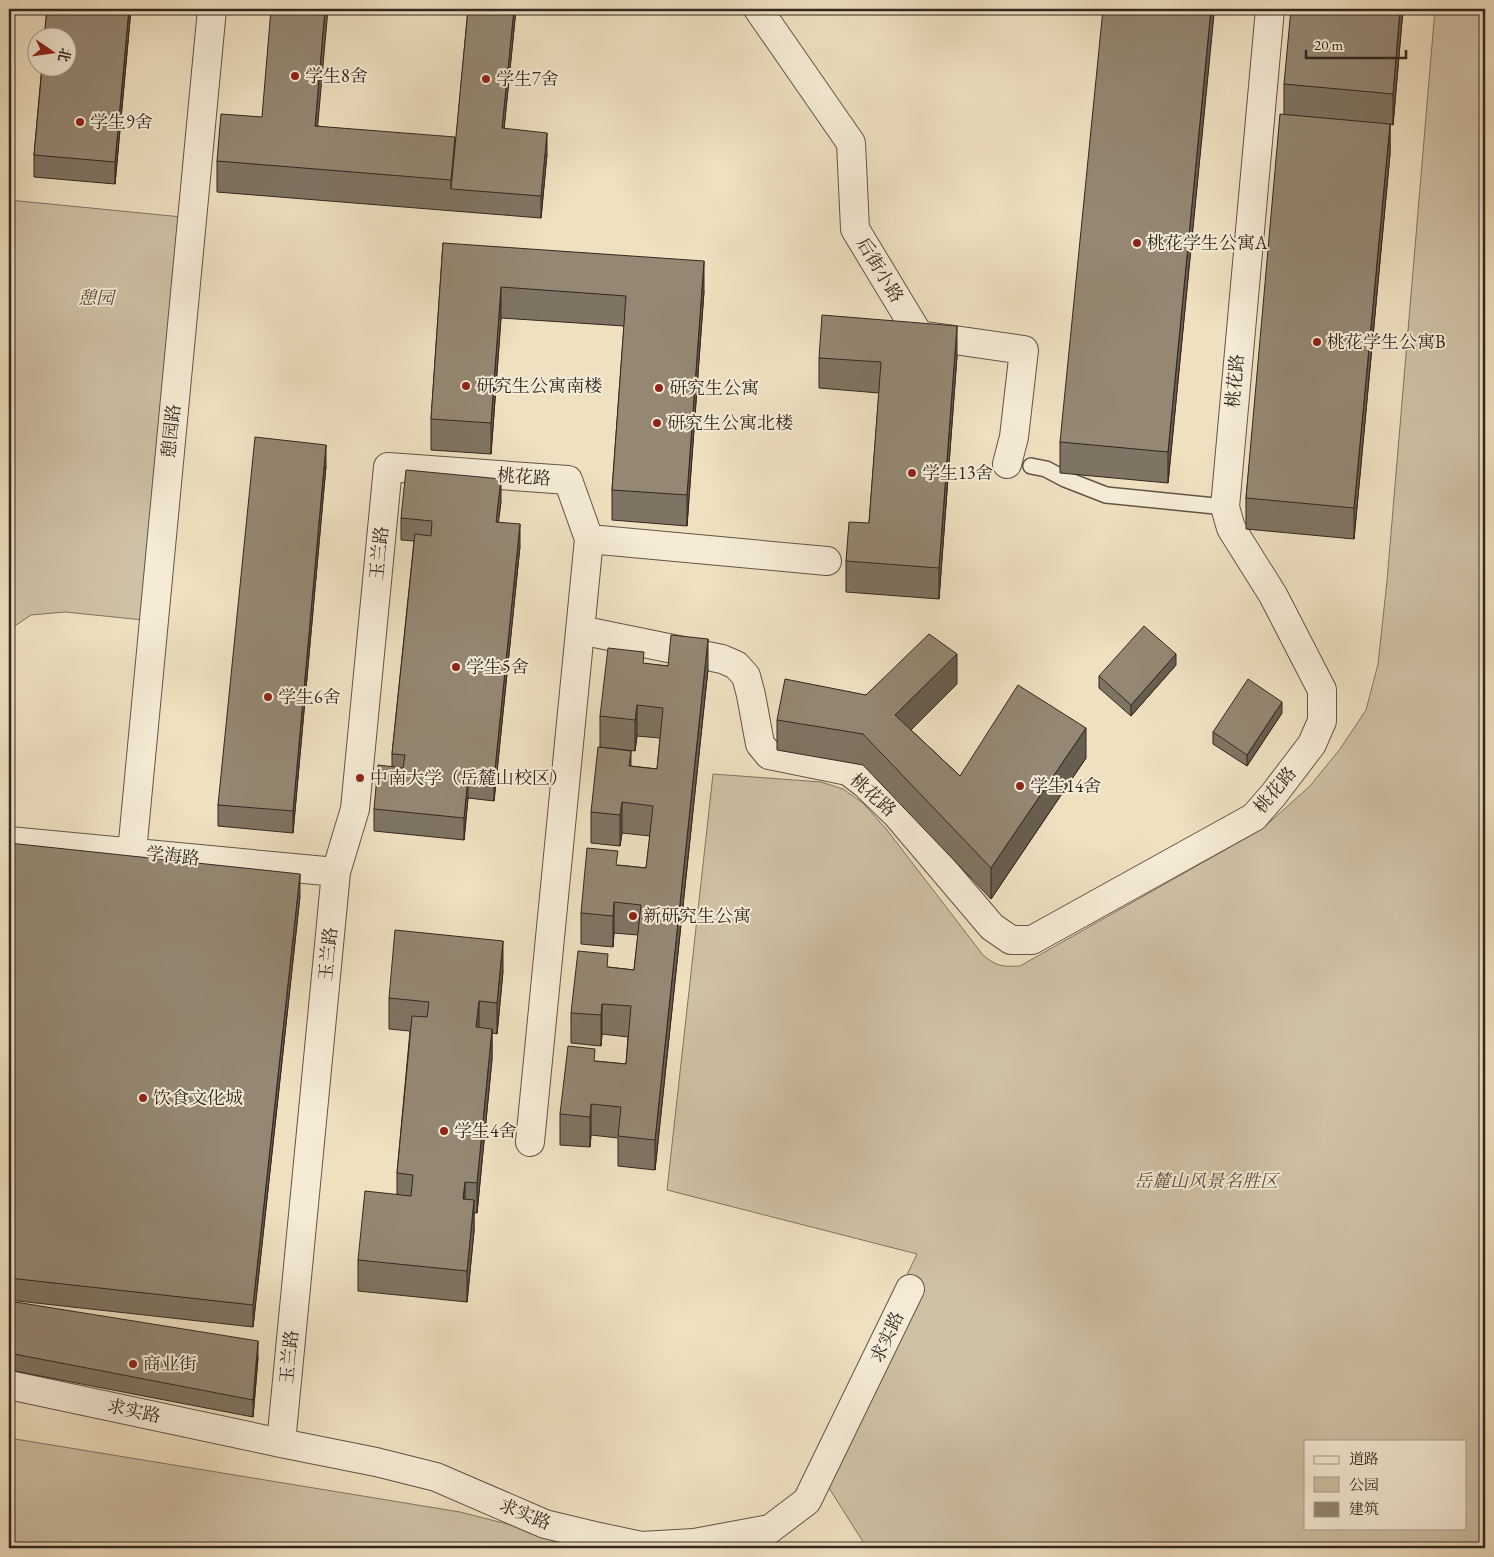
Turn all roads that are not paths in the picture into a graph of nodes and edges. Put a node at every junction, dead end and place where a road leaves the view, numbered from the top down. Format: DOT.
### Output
graph roads {
  1 [pos="212,9"];
  2 [pos="758,9"];
  3 [pos="1270,9"];
  4 [pos="1019,465"];
  5 [pos="388,467"];
  6 [pos="1224,507"];
  7 [pos="589,539"];
  8 [pos="827,560"];
  9 [pos="580,630"];
  10 [pos="9,841"];
  11 [pos="132,852"];
  12 [pos="336,872"];
  13 [pos="530,1142"];
  14 [pos="910,1289"];
  15 [pos="9,1385"];
  16 [pos="281,1443"];
  1 -- 11 [label="street, 憩园路"];
  2 -- 4 [label="street, 后街小路"];
  3 -- 6 [label="street, 桃花路"];
  4 -- 6 [label="lane"];
  5 -- 7 [label="street, 桃花路"];
  5 -- 12 [label="street, 玉兰路"];
  6 -- 9 [label="street, 桃花路"];
  7 -- 8 [label="street"];
  7 -- 9 [label="street"];
  9 -- 13 [label="street"];
  10 -- 11 [label="street, 学海路"];
  11 -- 12 [label="street, 学海路"];
  12 -- 16 [label="street, 玉兰路"];
  14 -- 16 [label="street, 求实路"];
  15 -- 16 [label="street, 求实路"];
}
